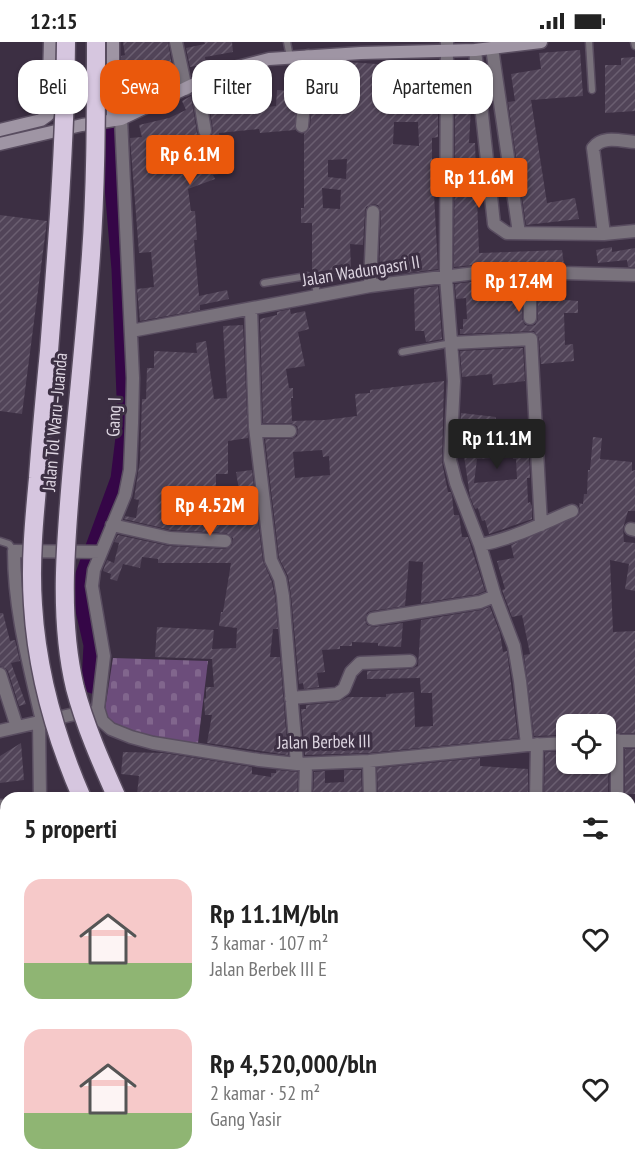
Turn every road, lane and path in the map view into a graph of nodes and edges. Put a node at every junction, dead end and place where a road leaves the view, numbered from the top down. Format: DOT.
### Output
graph roads {
  1 [pos="50,42"];
  2 [pos="66,42"];
  3 [pos="96,42"];
  4 [pos="113,42"];
  5 [pos="176,42"];
  6 [pos="287,42"];
  7 [pos="541,42"];
  8 [pos="589,42"];
  9 [pos="521,43"];
  10 [pos="447,46"];
  11 [pos="361,48"];
  12 [pos="492,48"];
  13 [pos="475,50"];
  14 [pos="308,56"];
  15 [pos="290,57"];
  16 [pos="268,60"];
  17 [pos="192,86"];
  18 [pos="592,90"];
  19 [pos="200,114"];
  20 [pos="48,115"];
  21 [pos="117,120"];
  22 [pos="82,125"];
  23 [pos="302,126"];
  24 [pos="0,130"];
  25 [pos="205,131"];
  26 [pos="635,142"];
  27 [pos="0,144"];
  28 [pos="372,212"];
  29 [pos="635,231"];
  30 [pos="519,233"];
  31 [pos="604,234"];
  32 [pos="530,271"];
  33 [pos="635,275"];
  34 [pos="446,277"];
  35 [pos="264,283"];
  36 [pos="370,286"];
  37 [pos="317,296"];
  38 [pos="251,309"];
  39 [pos="530,318"];
  40 [pos="131,331"];
  41 [pos="452,343"];
  42 [pos="402,352"];
  43 [pos="256,431"];
  44 [pos="290,431"];
  45 [pos="572,512"];
  46 [pos="112,525"];
  47 [pos="541,525"];
  48 [pos="0,541"];
  49 [pos="225,541"];
  50 [pos="480,545"];
  51 [pos="14,551"];
  52 [pos="98,552"];
  53 [pos="495,596"];
  54 [pos="373,619"];
  55 [pos="410,661"];
  56 [pos="0,674"];
  57 [pos="291,698"];
  58 [pos="98,708"];
  59 [pos="41,722"];
  60 [pos="17,727"];
  61 [pos="0,731"];
  62 [pos="616,740"];
  63 [pos="635,741"];
  64 [pos="556,743"];
  65 [pos="532,744"];
  66 [pos="369,761"];
  67 [pos="301,764"];
  68 [pos="615,774"];
  69 [pos="40,792"];
  70 [pos="80,792"];
  71 [pos="114,792"];
  72 [pos="304,792"];
  73 [pos="370,792"];
  74 [pos="536,792"];
  75 [pos="616,792"];
  1 -- 20 [label="main road"];
  2 -- 70 [label="highway, Jalan Tol Waru–Juanda, bridge"];
  3 -- 71 [label="highway, Jalan Tol Waru–Juanda, bridge"];
  4 -- 21 [label="main road"];
  5 -- 17 [label="street"];
  6 -- 15 [label="lane"];
  7 -- 9 [label="main road"];
  8 -- 18 [label="lane"];
  9 -- 12 [label="main road"];
  10 -- 11 [label="main road"];
  10 -- 13 [label="main road"];
  10 -- 34 [label="street"];
  11 -- 14 [label="main road"];
  12 -- 13 [label="main road"];
  12 -- 30 [label="street"];
  13 -- 30 [label="street"];
  14 -- 15 [label="main road"];
  14 -- 23 [label="street"];
  15 -- 16 [label="main road"];
  17 -- 21 [label="main road"];
  19 -- 25 [label="street"];
  20 -- 22 [label="main road"];
  20 -- 24 [label="main road"];
  21 -- 22 [label="main road"];
  21 -- 40 [label="street, Gang I"];
  22 -- 27 [label="main road"];
  26 -- 31 [label="street"];
  28 -- 36 [label="street"];
  29 -- 31 [label="street"];
  30 -- 31 [label="street"];
  32 -- 33 [label="street, Jalan Wadungasri II"];
  32 -- 34 [label="street, Jalan Wadungasri II"];
  32 -- 39 [label="street"];
  34 -- 36 [label="street, Jalan Wadungasri II"];
  34 -- 41 [label="street"];
  35 -- 37 [label="lane"];
  36 -- 37 [label="street, Jalan Wadungasri II"];
  37 -- 38 [label="street, Jalan Wadungasri II"];
  38 -- 40 [label="street, Jalan Wadungasri II"];
  38 -- 43 [label="street"];
  40 -- 46 [label="street, Gang I"];
  41 -- 42 [label="lane"];
  41 -- 47 [label="street"];
  41 -- 50 [label="street"];
  43 -- 44 [label="street"];
  43 -- 57 [label="street"];
  45 -- 47 [label="street"];
  46 -- 49 [label="street"];
  46 -- 52 [label="street, Gang I"];
  47 -- 50 [label="street"];
  48 -- 51 [label="lane"];
  50 -- 53 [label="street"];
  51 -- 52 [label="street"];
  51 -- 59 [label="street"];
  52 -- 58 [label="street, Gang I"];
  53 -- 54 [label="street"];
  53 -- 65 [label="street"];
  55 -- 57 [label="street"];
  56 -- 60 [label="street"];
  57 -- 67 [label="street"];
  58 -- 59 [label="street"];
  58 -- 67 [label="street, Jalan Berbek III"];
  59 -- 60 [label="street"];
  59 -- 69 [label="street"];
  60 -- 61 [label="street"];
  62 -- 63 [label="street"];
  64 -- 65 [label="street, Jalan Berbek III"];
  65 -- 66 [label="street, Jalan Berbek III"];
  65 -- 74 [label="street"];
  66 -- 67 [label="street, Jalan Berbek III"];
  66 -- 73 [label="street"];
  67 -- 72 [label="street"];
  68 -- 75 [label="street"];
}
